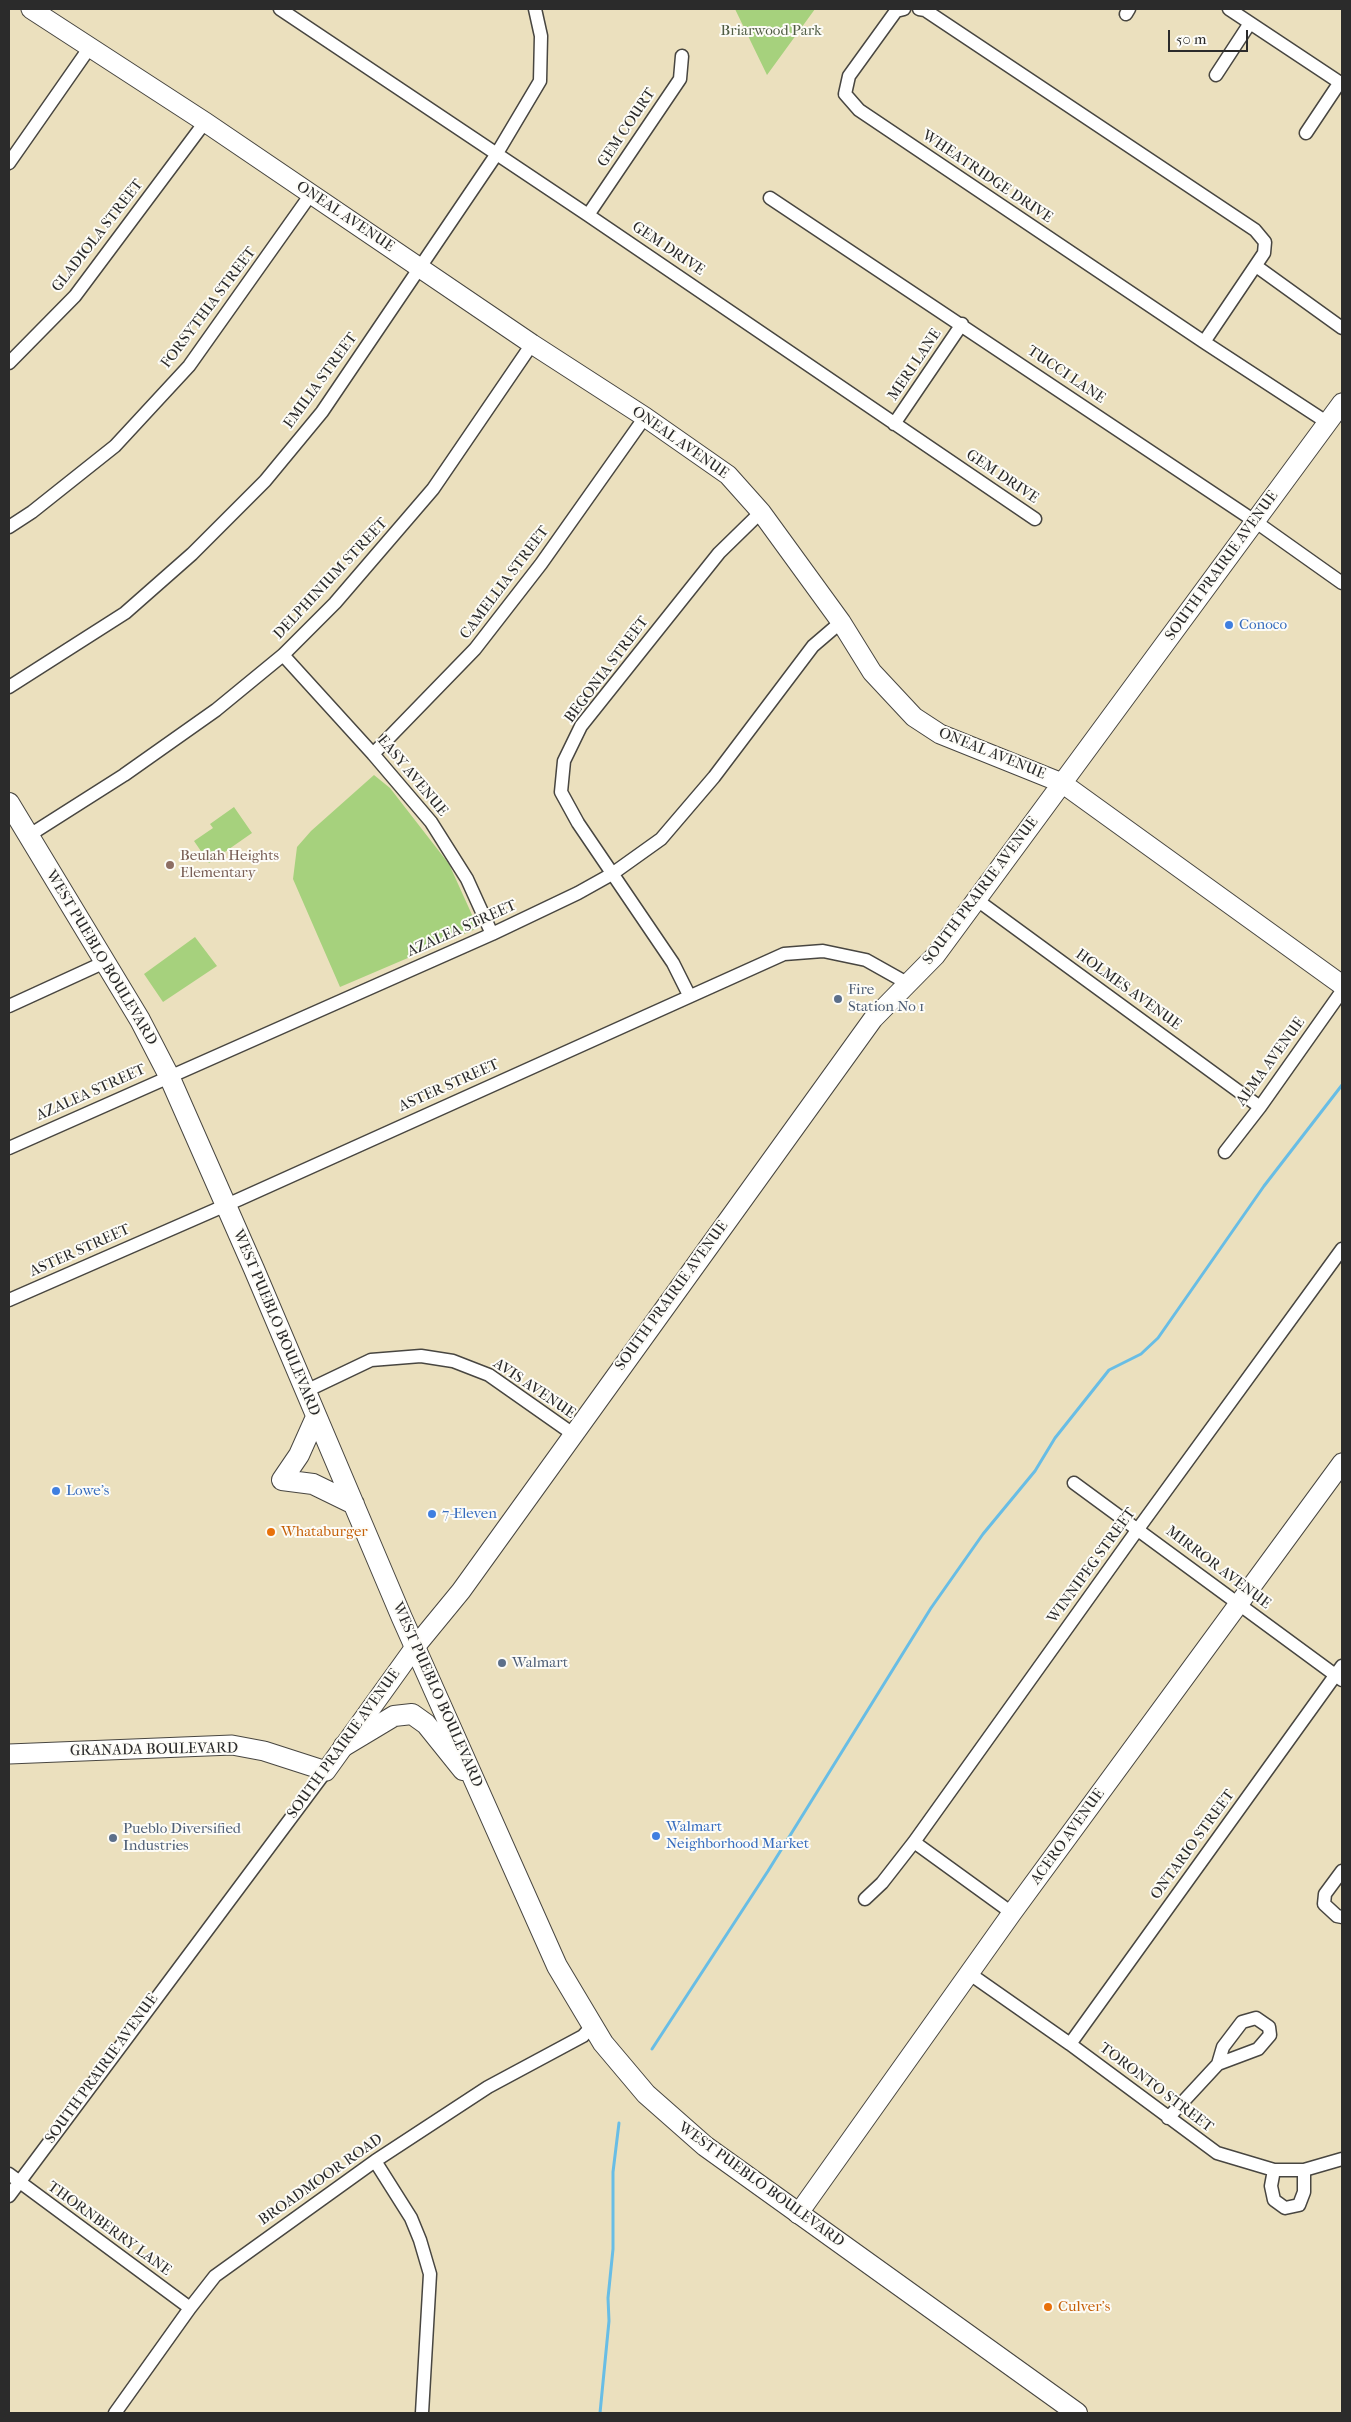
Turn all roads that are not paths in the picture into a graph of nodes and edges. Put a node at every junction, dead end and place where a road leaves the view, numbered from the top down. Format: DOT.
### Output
graph roads {
  1 [pos="31,9"];
  2 [pos="535,9"];
  3 [pos="904,9"];
  4 [pos="919,9"];
  5 [pos="1228,9"];
  6 [pos="286,10"];
  7 [pos="1250,23"];
  8 [pos="90,47"];
  9 [pos="682,56"];
  10 [pos="1216,75"];
  11 [pos="1341,83"];
  12 [pos="205,122"];
  13 [pos="1306,132"];
  14 [pos="496,155"];
  15 [pos="9,163"];
  16 [pos="310,194"];
  17 [pos="770,198"];
  18 [pos="588,215"];
  19 [pos="419,266"];
  20 [pos="1256,266"];
  21 [pos="962,324"];
  22 [pos="1342,328"];
  23 [pos="1204,342"];
  24 [pos="532,344"];
  25 [pos="9,363"];
  26 [pos="1342,403"];
  27 [pos="645,417"];
  28 [pos="1328,423"];
  29 [pos="894,424"];
  30 [pos="762,512"];
  31 [pos="1035,519"];
  32 [pos="1256,522"];
  33 [pos="9,527"];
  34 [pos="1342,583"];
  35 [pos="841,622"];
  36 [pos="283,655"];
  37 [pos="9,687"];
  38 [pos="373,754"];
  39 [pos="1062,783"];
  40 [pos="9,803"];
  41 [pos="28,836"];
  42 [pos="612,874"];
  43 [pos="977,900"];
  44 [pos="492,934"];
  45 [pos="105,962"];
  46 [pos="907,983"];
  47 [pos="1342,985"];
  48 [pos="1342,991"];
  49 [pos="689,995"];
  50 [pos="9,1006"];
  51 [pos="169,1076"];
  52 [pos="1260,1107"];
  53 [pos="9,1148"];
  54 [pos="1226,1152"];
  55 [pos="225,1204"];
  56 [pos="1342,1249"];
  57 [pos="9,1300"];
  58 [pos="306,1391"];
  59 [pos="316,1417"];
  60 [pos="573,1434"];
  61 [pos="1342,1463"];
  62 [pos="1074,1483"];
  63 [pos="354,1504"];
  64 [pos="1138,1529"];
  65 [pos="1239,1604"];
  66 [pos="415,1647"];
  67 [pos="1340,1674"];
  68 [pos="344,1746"];
  69 [pos="9,1754"];
  70 [pos="326,1771"];
  71 [pos="481,1793"];
  72 [pos="914,1842"];
  73 [pos="1342,1871"];
  74 [pos="865,1899"];
  75 [pos="1012,1913"];
  76 [pos="1342,1917"];
  77 [pos="970,1974"];
  78 [pos="592,2026"];
  79 [pos="1070,2044"];
  80 [pos="1218,2064"];
  81 [pos="1168,2118"];
  82 [pos="1342,2159"];
  83 [pos="375,2161"];
  84 [pos="1274,2170"];
  85 [pos="1304,2170"];
  86 [pos="13,2179"];
  87 [pos="9,2196"];
  88 [pos="798,2214"];
  89 [pos="190,2308"];
  90 [pos="115,2413"];
  91 [pos="422,2413"];
  92 [pos="1077,2413"];
  1 -- 8 [label="street, ONEAL AVENUE"];
  2 -- 14 [label="street, EMILIA STREET"];
  3 -- 23 [label="street, WHEATRIDGE DRIVE"];
  4 -- 20 [label="street"];
  5 -- 7 [label="street"];
  6 -- 14 [label="street, GEM DRIVE"];
  7 -- 10 [label="street"];
  7 -- 11 [label="street"];
  8 -- 12 [label="street, ONEAL AVENUE"];
  8 -- 15 [label="street"];
  9 -- 18 [label="street, GEM COURT"];
  11 -- 13 [label="street"];
  12 -- 16 [label="street, ONEAL AVENUE"];
  12 -- 25 [label="street, GLADIOLA STREET"];
  14 -- 18 [label="street, GEM DRIVE"];
  14 -- 19 [label="street, EMILIA STREET"];
  16 -- 19 [label="street, ONEAL AVENUE"];
  16 -- 33 [label="street, FORSYTHIA STREET"];
  17 -- 21 [label="street, TUCCI LANE"];
  18 -- 29 [label="street, GEM DRIVE"];
  19 -- 24 [label="street, ONEAL AVENUE"];
  19 -- 37 [label="street, EMILIA STREET"];
  20 -- 22 [label="street"];
  20 -- 23 [label="street"];
  21 -- 29 [label="street, MERI LANE"];
  21 -- 32 [label="street, TUCCI LANE"];
  23 -- 28 [label="street, WHEATRIDGE DRIVE"];
  24 -- 27 [label="street, ONEAL AVENUE"];
  24 -- 36 [label="street, DELPHINIUM STREET"];
  26 -- 28 [label="street, SOUTH PRAIRIE AVENUE"];
  27 -- 30 [label="street, ONEAL AVENUE"];
  27 -- 38 [label="street, CAMELLIA STREET"];
  28 -- 32 [label="street, SOUTH PRAIRIE AVENUE"];
  29 -- 31 [label="street, GEM DRIVE"];
  30 -- 35 [label="street, ONEAL AVENUE"];
  30 -- 42 [label="street, BEGONIA STREET"];
  32 -- 34 [label="street, TUCCI LANE"];
  32 -- 39 [label="street, SOUTH PRAIRIE AVENUE"];
  35 -- 39 [label="street, ONEAL AVENUE"];
  35 -- 42 [label="street, AZALEA STREET"];
  36 -- 38 [label="street, EASY AVENUE"];
  36 -- 41 [label="street, DELPHINIUM STREET"];
  38 -- 44 [label="street, EASY AVENUE"];
  39 -- 43 [label="street, SOUTH PRAIRIE AVENUE"];
  39 -- 47 [label="street, ONEAL AVENUE"];
  40 -- 41 [label="main road, WEST PUEBLO BOULEVARD"];
  41 -- 45 [label="main road, WEST PUEBLO BOULEVARD"];
  42 -- 44 [label="street, AZALEA STREET"];
  42 -- 49 [label="street, BEGONIA STREET"];
  43 -- 46 [label="street, SOUTH PRAIRIE AVENUE"];
  43 -- 52 [label="street, HOLMES AVENUE"];
  44 -- 51 [label="street, AZALEA STREET"];
  45 -- 50 [label="street"];
  45 -- 51 [label="main road, WEST PUEBLO BOULEVARD"];
  46 -- 49 [label="street, ASTER STREET"];
  46 -- 60 [label="street, SOUTH PRAIRIE AVENUE"];
  48 -- 52 [label="street, ALMA AVENUE"];
  49 -- 55 [label="street, ASTER STREET"];
  51 -- 53 [label="street, AZALEA STREET"];
  51 -- 55 [label="main road, WEST PUEBLO BOULEVARD"];
  52 -- 54 [label="street, ALMA AVENUE"];
  55 -- 57 [label="street, ASTER STREET"];
  55 -- 58 [label="main road, WEST PUEBLO BOULEVARD"];
  56 -- 64 [label="street, WINNIPEG STREET"];
  58 -- 59 [label="main road, WEST PUEBLO BOULEVARD"];
  58 -- 60 [label="street, AVIS AVENUE"];
  59 -- 63 [label="main road, WEST PUEBLO BOULEVARD"];
  59 -- 63 [label="main road"];
  60 -- 66 [label="street, SOUTH PRAIRIE AVENUE"];
  61 -- 65 [label="street, ACERO AVENUE"];
  62 -- 64 [label="street, MIRROR AVENUE"];
  63 -- 66 [label="main road, WEST PUEBLO BOULEVARD"];
  64 -- 65 [label="street, MIRROR AVENUE"];
  64 -- 72 [label="street, WINNIPEG STREET"];
  65 -- 67 [label="street, MIRROR AVENUE"];
  65 -- 75 [label="street, ACERO AVENUE"];
  66 -- 68 [label="street, SOUTH PRAIRIE AVENUE"];
  66 -- 71 [label="main road, WEST PUEBLO BOULEVARD"];
  67 -- 79 [label="street, ONTARIO STREET"];
  68 -- 70 [label="street, SOUTH PRAIRIE AVENUE"];
  68 -- 71 [label="main road"];
  69 -- 70 [label="street, GRANADA BOULEVARD"];
  70 -- 86 [label="street, SOUTH PRAIRIE AVENUE"];
  71 -- 78 [label="main road, WEST PUEBLO BOULEVARD"];
  72 -- 74 [label="street, WINNIPEG STREET"];
  72 -- 75 [label="street"];
  73 -- 76 [label="street"];
  75 -- 77 [label="street, ACERO AVENUE"];
  77 -- 79 [label="street, TORONTO STREET"];
  77 -- 88 [label="street, ACERO AVENUE"];
  78 -- 83 [label="street, BROADMOOR ROAD"];
  78 -- 88 [label="main road, WEST PUEBLO BOULEVARD"];
  79 -- 81 [label="street, TORONTO STREET"];
  80 -- 81 [label="street"];
  81 -- 84 [label="street, TORONTO STREET"];
  82 -- 85 [label="street, TORONTO STREET"];
  83 -- 89 [label="street, BROADMOOR ROAD"];
  83 -- 91 [label="street"];
  84 -- 85 [label="street, TORONTO STREET"];
  84 -- 85 [label="street"];
  86 -- 87 [label="street, SOUTH PRAIRIE AVENUE"];
  86 -- 89 [label="street, THORNBERRY LANE"];
  88 -- 92 [label="main road, WEST PUEBLO BOULEVARD"];
  89 -- 90 [label="street, BROADMOOR ROAD"];
}
